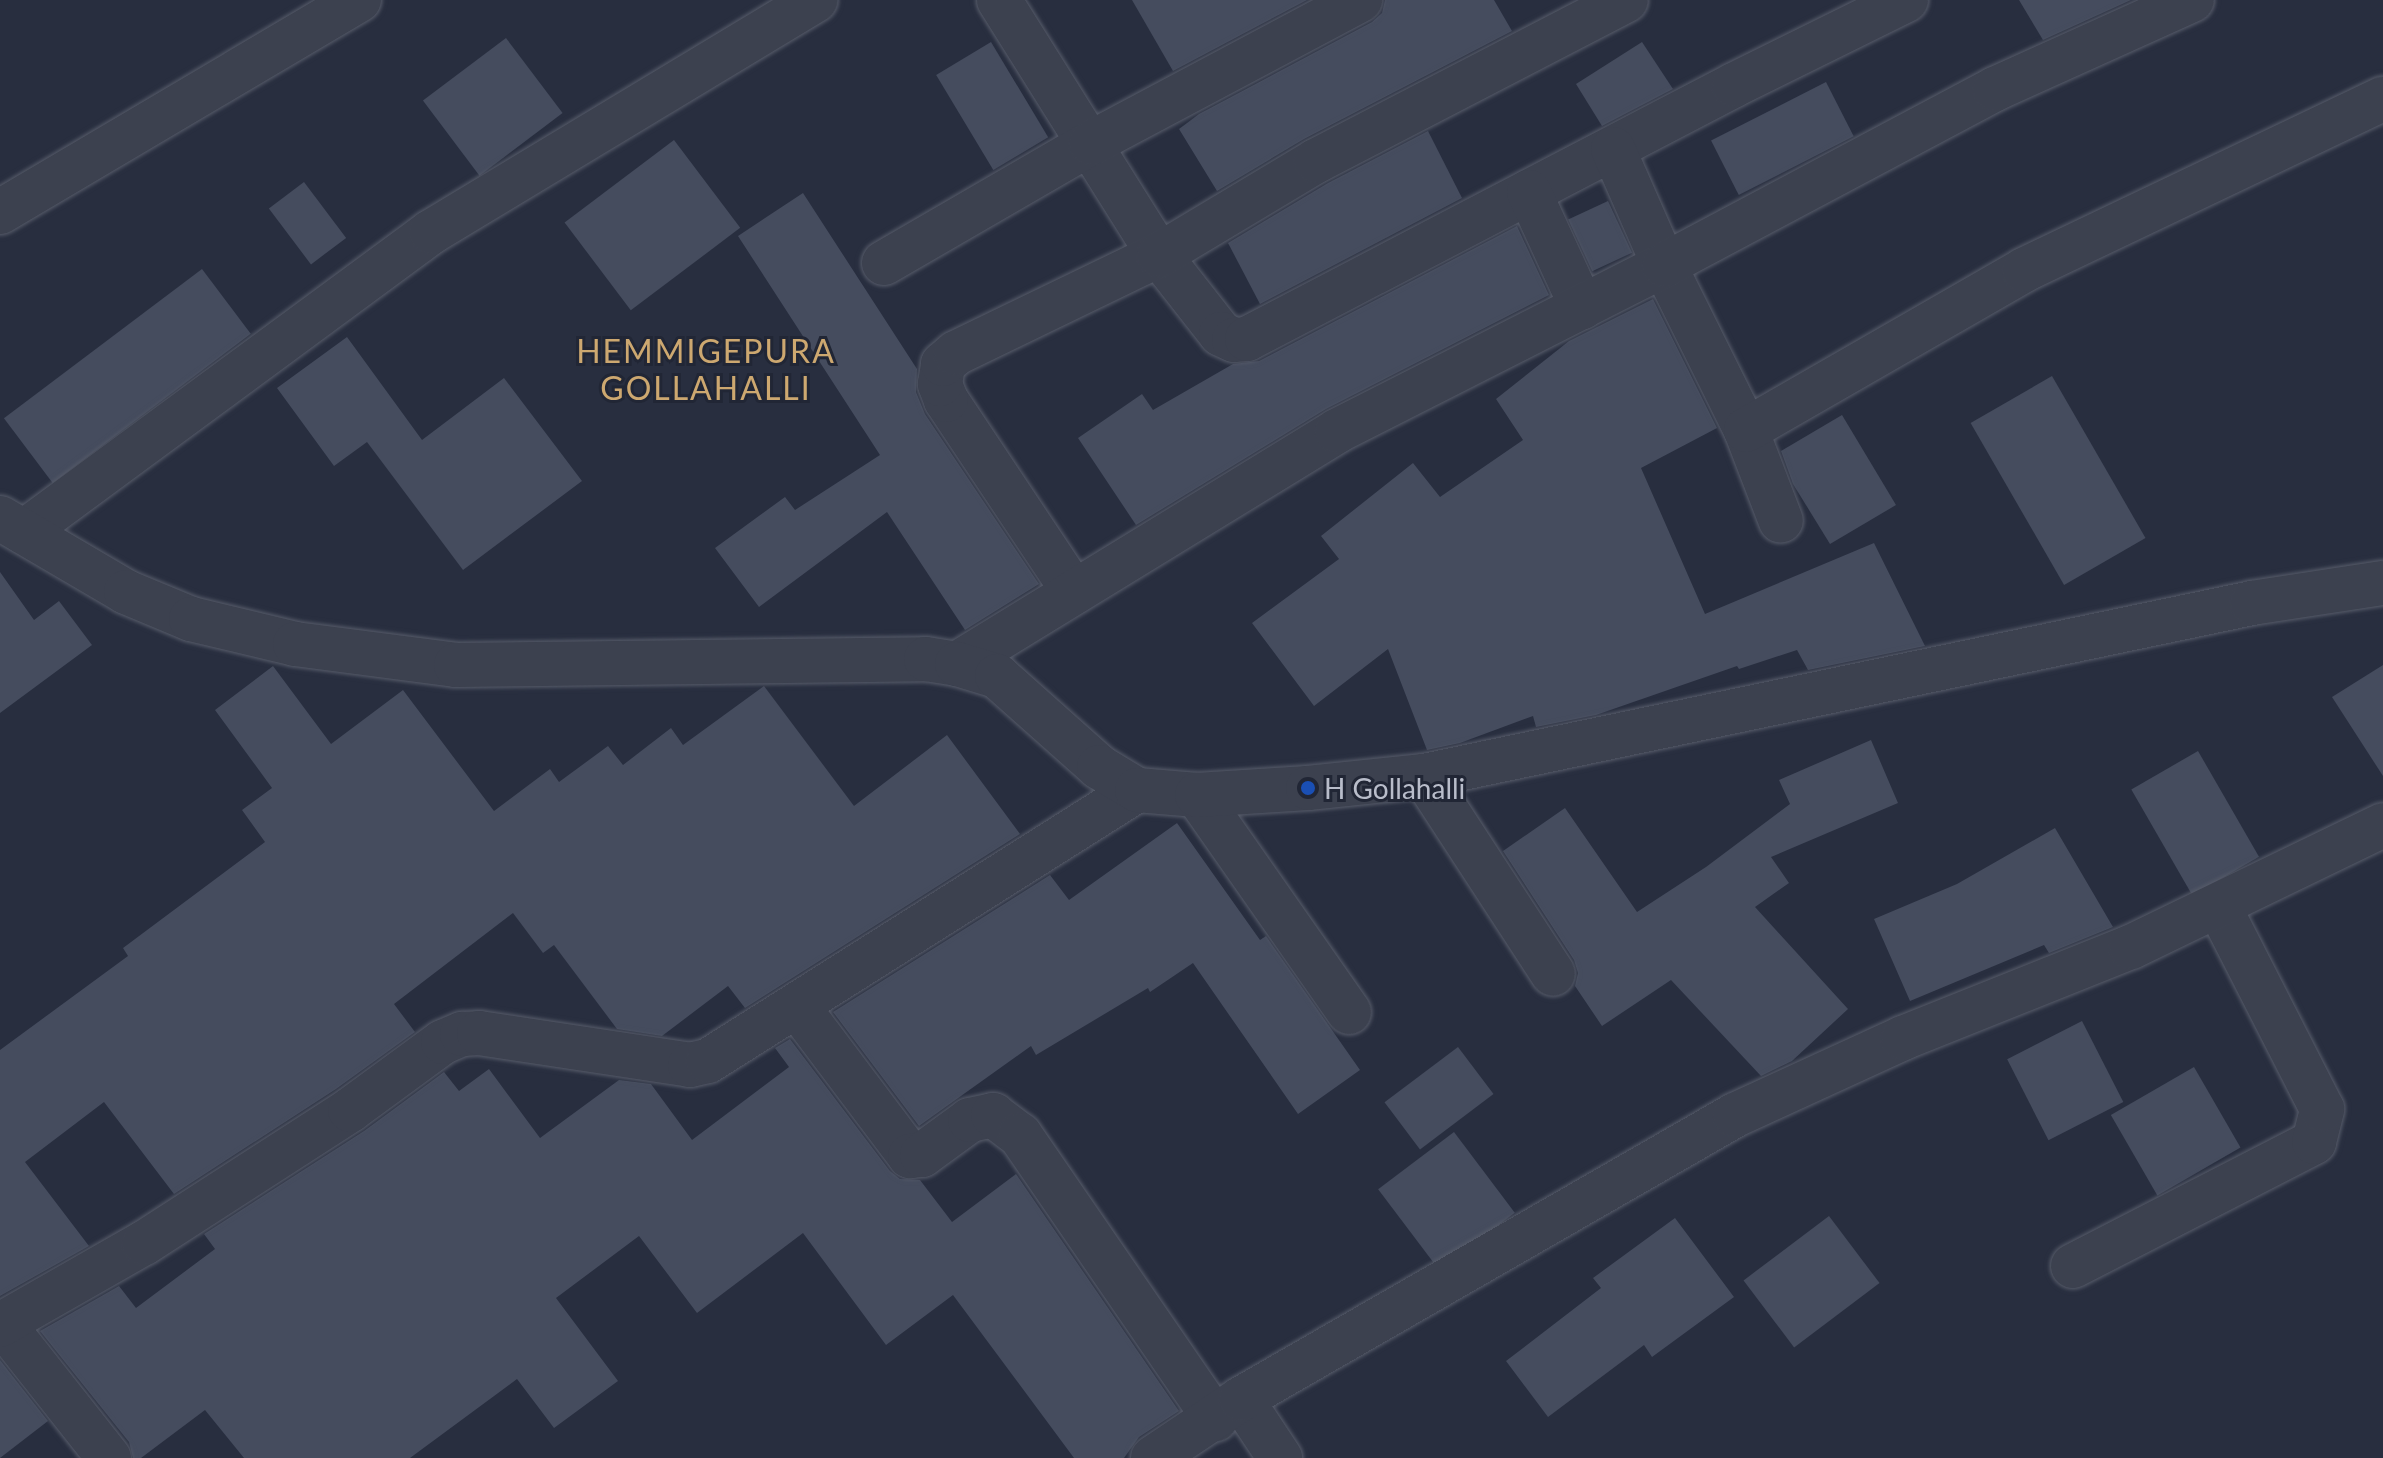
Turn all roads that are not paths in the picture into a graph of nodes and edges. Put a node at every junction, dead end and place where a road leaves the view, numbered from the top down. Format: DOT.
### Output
graph roads {
  1 [pos="359,0"];
  2 [pos="815,0"];
  3 [pos="999,0"];
  4 [pos="1360,0"];
  5 [pos="1626,0"];
  6 [pos="1906,0"];
  7 [pos="2192,0"];
  8 [pos="2383,99"];
  9 [pos="1091,143"];
  10 [pos="1613,149"];
  11 [pos="1529,192"];
  12 [pos="0,212"];
  13 [pos="1159,255"];
  14 [pos="884,263"];
  15 [pos="1664,265"];
  16 [pos="1582,307"];
  17 [pos="1746,430"];
  18 [pos="1781,521"];
  19 [pos="12,525"];
  20 [pos="2383,583"];
  21 [pos="1074,592"];
  22 [pos="957,664"];
  23 [pos="1424,776"];
  24 [pos="1137,790"];
  25 [pos="1197,795"];
  26 [pos="2383,825"];
  27 [pos="2219,907"];
  28 [pos="1553,974"];
  29 [pos="797,1006"];
  30 [pos="1349,1012"];
  31 [pos="2073,1266"];
  32 [pos="2,1324"];
  33 [pos="1228,1409"];
  34 [pos="109,1458"];
  35 [pos="1153,1458"];
  36 [pos="1280,1458"];
  1 -- 12 [label="street"];
  2 -- 19 [label="street"];
  3 -- 9 [label="street"];
  4 -- 9 [label="street"];
  5 -- 13 [label="street"];
  6 -- 10 [label="street"];
  7 -- 15 [label="street"];
  8 -- 17 [label="street"];
  9 -- 13 [label="street"];
  9 -- 14 [label="street"];
  10 -- 11 [label="street"];
  10 -- 15 [label="street"];
  11 -- 13 [label="street"];
  11 -- 16 [label="street"];
  13 -- 21 [label="street"];
  15 -- 16 [label="street"];
  15 -- 17 [label="street"];
  16 -- 21 [label="street"];
  17 -- 18 [label="street"];
  19 -- 22 [label="street"];
  20 -- 23 [label="street"];
  21 -- 22 [label="street"];
  22 -- 24 [label="street"];
  23 -- 25 [label="street"];
  23 -- 28 [label="street"];
  24 -- 25 [label="street"];
  24 -- 29 [label="street"];
  25 -- 30 [label="street"];
  26 -- 27 [label="street"];
  27 -- 31 [label="street"];
  27 -- 33 [label="street"];
  29 -- 32 [label="street"];
  29 -- 33 [label="street"];
  32 -- 34 [label="street"];
  33 -- 35 [label="street"];
  33 -- 36 [label="street"];
}
